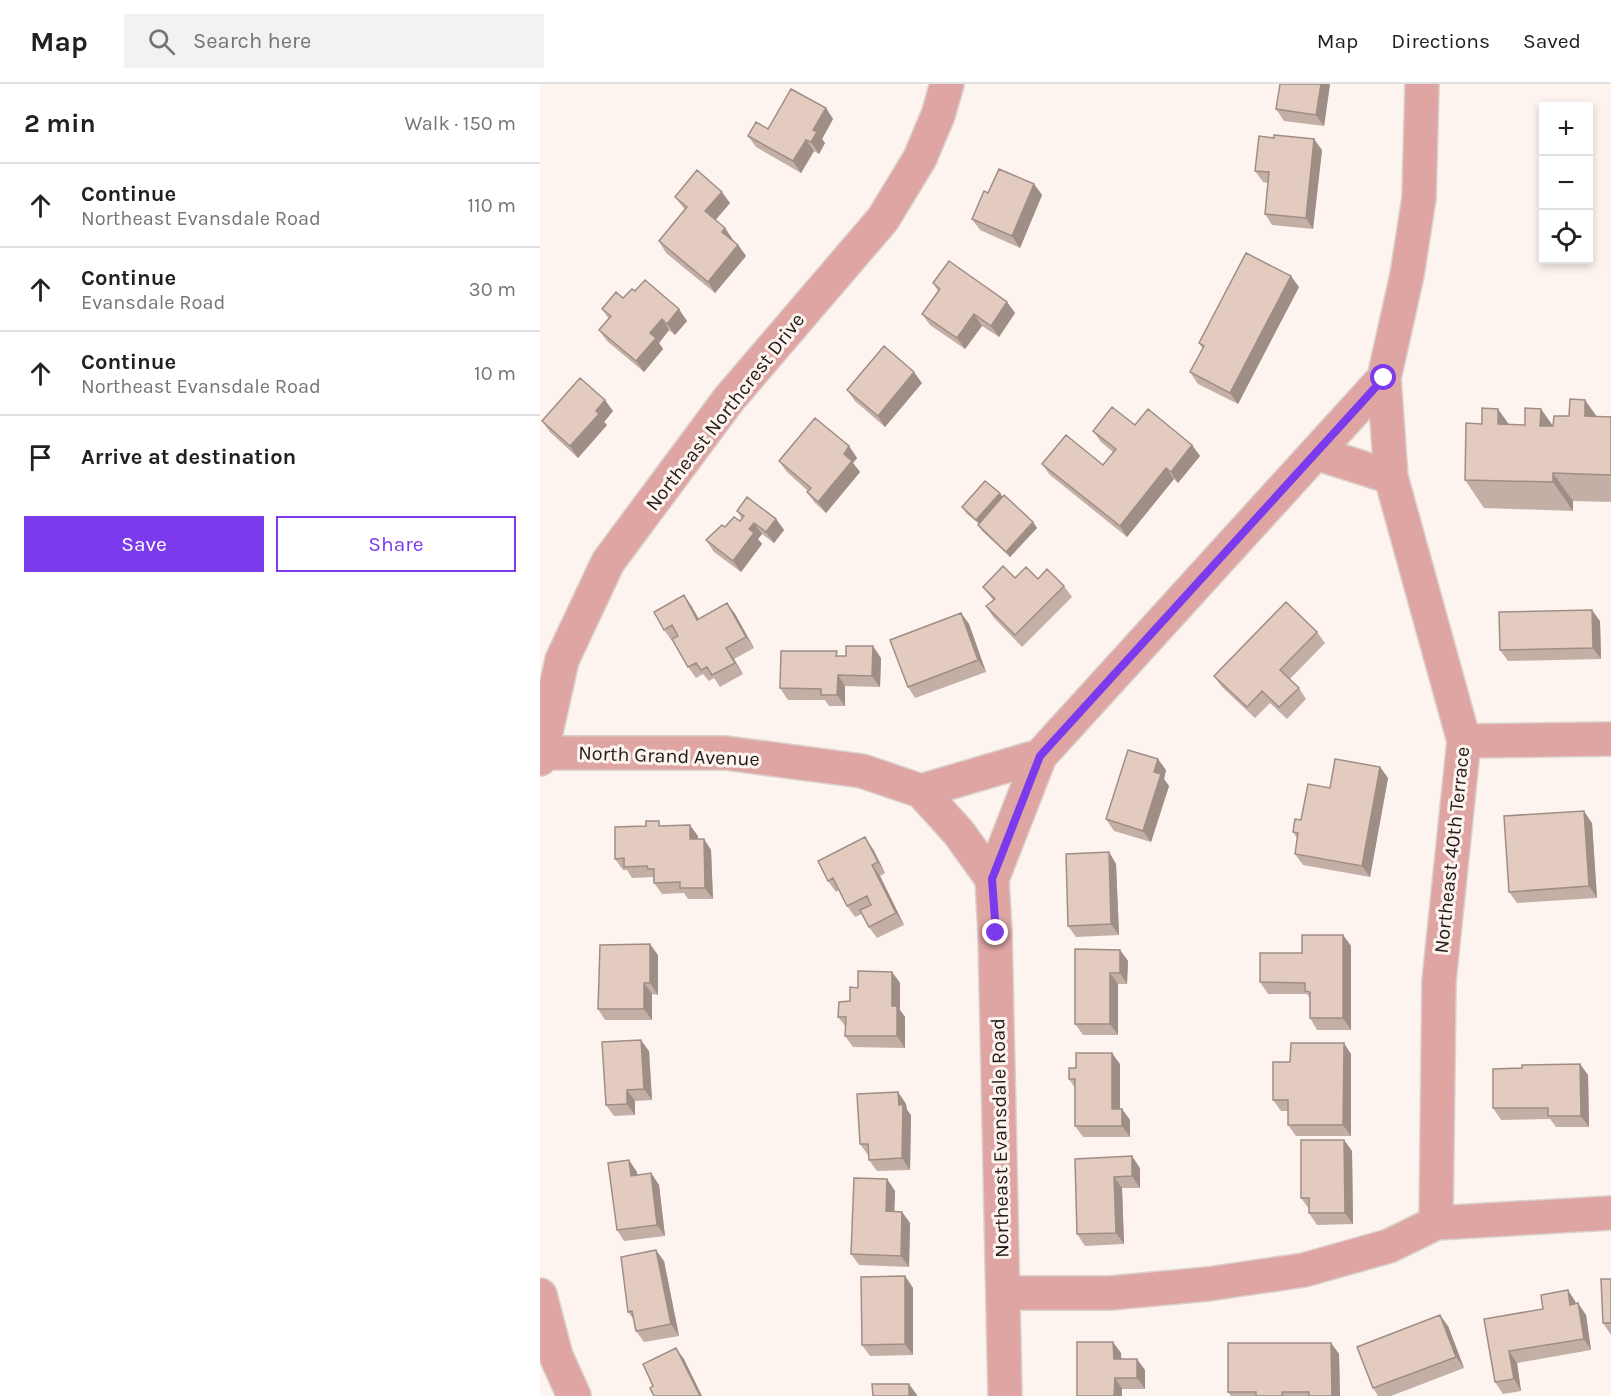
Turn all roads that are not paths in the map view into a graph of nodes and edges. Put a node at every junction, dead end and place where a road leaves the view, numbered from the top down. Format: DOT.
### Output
graph roads {
  1 [pos="947,84"];
  2 [pos="1422,84"];
  3 [pos="1384,378"];
  4 [pos="1316,453"];
  5 [pos="1391,477"];
  6 [pos="1611,739"];
  7 [pos="1464,741"];
  8 [pos="540,755"];
  9 [pos="1040,756"];
  10 [pos="921,791"];
  11 [pos="992,879"];
  12 [pos="1611,1213"];
  13 [pos="1436,1223"];
  14 [pos="1004,1293"];
  15 [pos="540,1295"];
  16 [pos="574,1396"];
  17 [pos="1005,1396"];
  1 -- 8 [label="street, Northeast Northcrest Drive"];
  2 -- 3 [label="street"];
  3 -- 4 [label="street"];
  3 -- 5 [label="street, Northeast 40th Terrace"];
  4 -- 5 [label="street"];
  4 -- 9 [label="street"];
  5 -- 7 [label="street, Northeast 40th Terrace"];
  6 -- 7 [label="street"];
  7 -- 13 [label="street, Northeast 40th Terrace"];
  8 -- 10 [label="street, North Grand Avenue"];
  9 -- 10 [label="street"];
  9 -- 11 [label="street"];
  10 -- 11 [label="street"];
  11 -- 14 [label="street, Northeast Evansdale Road"];
  12 -- 13 [label="street"];
  13 -- 14 [label="street"];
  14 -- 17 [label="street, Northeast Evansdale Road"];
  15 -- 16 [label="street"];
}
